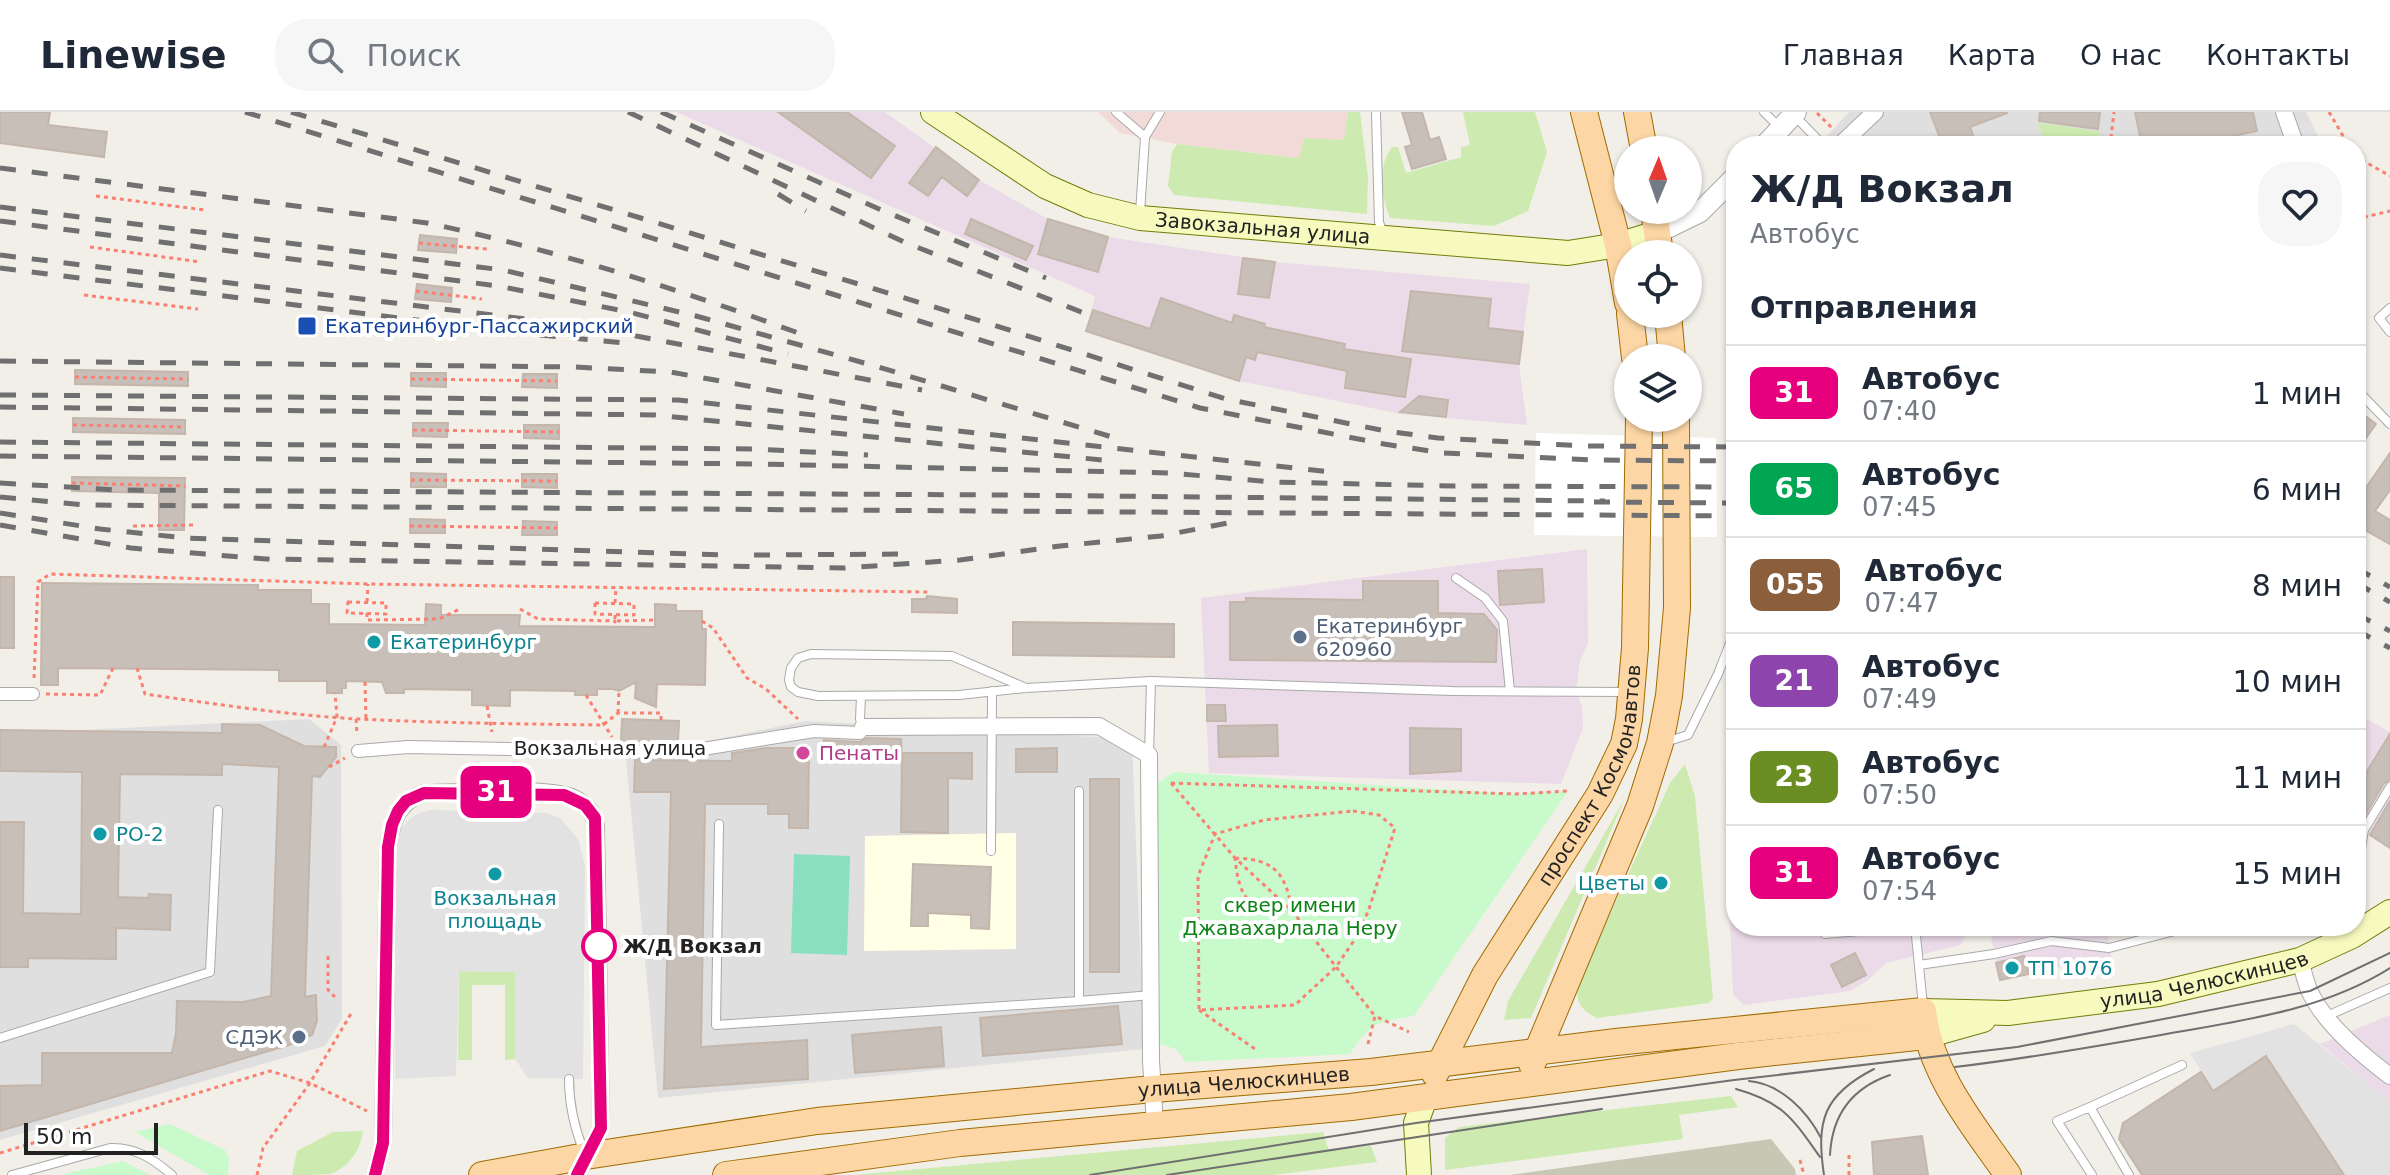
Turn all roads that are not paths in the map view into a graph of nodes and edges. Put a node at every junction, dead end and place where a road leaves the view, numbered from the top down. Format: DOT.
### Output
graph roads {
  1 [pos="933,112"];
  2 [pos="1116,112"];
  3 [pos="1160,112"];
  4 [pos="1376,112"];
  5 [pos="1584,112"];
  6 [pos="1637,112"];
  7 [pos="1764,112"];
  8 [pos="1875,112"];
  9 [pos="2284,112"];
  10 [pos="1790,118"];
  11 [pos="1641,136"];
  12 [pos="1773,136"];
  13 [pos="1812,136"];
  14 [pos="1850,136"];
  15 [pos="2292,136"];
  16 [pos="1145,137"];
  17 [pos="1726,186"];
  18 [pos="1140,218"];
  19 [pos="1657,232"];
  20 [pos="1385,239"];
  21 [pos="1617,240"];
  22 [pos="1633,240"];
  23 [pos="1614,246"];
  24 [pos="2390,308"];
  25 [pos="2390,332"];
  26 [pos="2366,399"];
  27 [pos="2390,424"];
  28 [pos="1639,432"];
  29 [pos="1676,432"];
  30 [pos="1456,578"];
  31 [pos="1726,654"];
  32 [pos="1151,681"];
  33 [pos="1026,688"];
  34 [pos="992,691"];
  35 [pos="1510,691"];
  36 [pos="1632,692"];
  37 [pos="0,694"];
  38 [pos="33,694"];
  39 [pos="861,696"];
  40 [pos="992,725"];
  41 [pos="862,730"];
  42 [pos="1660,743"];
  43 [pos="358,751"];
  44 [pos="1149,755"];
  45 [pos="2390,787"];
  46 [pos="1079,791"];
  47 [pos="218,810"];
  48 [pos="719,824"];
  49 [pos="2366,827"];
  50 [pos="991,851"];
  51 [pos="2390,912"];
  52 [pos="2366,927"];
  53 [pos="1916,936"];
  54 [pos="2155,936"];
  55 [pos="2352,936"];
  56 [pos="2300,960"];
  57 [pos="1919,965"];
  58 [pos="2390,988"];
  59 [pos="1152,995"];
  60 [pos="1079,1001"];
  61 [pos="2327,1016"];
  62 [pos="1924,1024"];
  63 [pos="0,1038"];
  64 [pos="1538,1051"];
  65 [pos="1440,1062"];
  66 [pos="2182,1065"];
  67 [pos="2390,1076"];
  68 [pos="569,1079"];
  69 [pos="1523,1085"];
  70 [pos="1153,1089"];
  71 [pos="1425,1098"];
  72 [pos="2090,1107"];
  73 [pos="1155,1125"];
  74 [pos="581,1165"];
  75 [pos="12,1175"];
  76 [pos="172,1175"];
  77 [pos="375,1175"];
  78 [pos="482,1175"];
  79 [pos="726,1175"];
  80 [pos="1419,1175"];
  81 [pos="2008,1175"];
  82 [pos="2092,1175"];
  83 [pos="2129,1175"];
  1 -- 18 [label="main road, Завокзальная улица"];
  2 -- 16 [label="lane"];
  3 -- 16 [label="lane"];
  4 -- 20 [label="lane"];
  5 -- 21 [label="main road"];
  6 -- 11 [label="main road"];
  7 -- 10 [label="lane"];
  8 -- 14 [label="street"];
  9 -- 15 [label="street"];
  10 -- 12 [label="street"];
  10 -- 13 [label="lane"];
  16 -- 18 [label="lane"];
  17 -- 19 [label="street"];
  18 -- 20 [label="main road, Завокзальная улица"];
  19 -- 22 [label="main road, Завокзальная улица"];
  20 -- 23 [label="main road, Завокзальная улица"];
  24 -- 25 [label="lane"];
  26 -- 27 [label="lane"];
  28 -- 36 [label="main road, проспект Космонавтов"];
  29 -- 42 [label="main road, проспект Космонавтов"];
  30 -- 35 [label="lane"];
  31 -- 42 [label="lane"];
  32 -- 33 [label="lane"];
  32 -- 35 [label="lane"];
  32 -- 44 [label="lane"];
  33 -- 34 [label="lane"];
  33 -- 39 [label="lane"];
  34 -- 39 [label="lane"];
  34 -- 40 [label="lane"];
  35 -- 36 [label="lane"];
  36 -- 65 [label="main road, проспект Космонавтов"];
  37 -- 38 [label="street"];
  39 -- 41 [label="lane"];
  40 -- 41 [label="street, Вокзальная улица"];
  40 -- 44 [label="street, Вокзальная улица"];
  40 -- 50 [label="lane"];
  41 -- 43 [label="street, Вокзальная улица"];
  42 -- 64 [label="main road, проспект Космонавтов"];
  44 -- 59 [label="street"];
  45 -- 49 [label="lane"];
  46 -- 60 [label="lane"];
  47 -- 63 [label="lane"];
  48 -- 60 [label="lane"];
  51 -- 52 [label="main road, улица Челюскинцев"];
  53 -- 57 [label="lane"];
  54 -- 57 [label="lane"];
  55 -- 56 [label="main road, улица Челюскинцев"];
  56 -- 61 [label="street"];
  56 -- 62 [label="main road, улица Челюскинцев"];
  57 -- 62 [label="lane"];
  58 -- 61 [label="lane"];
  59 -- 60 [label="lane"];
  59 -- 70 [label="street"];
  61 -- 67 [label="street"];
  62 -- 64 [label="main road, улица Челюскинцев"];
  62 -- 69 [label="main road, улица Челюскинцев"];
  62 -- 81 [label="main road"];
  64 -- 65 [label="main road, улица Челюскинцев"];
  64 -- 69 [label="main road, проспект Космонавтов"];
  65 -- 70 [label="main road, улица Челюскинцев"];
  65 -- 71 [label="main road, проспект Космонавтов"];
  66 -- 72 [label="lane"];
  68 -- 74 [label="lane"];
  69 -- 71 [label="main road, улица Челюскинцев"];
  70 -- 73 [label="street"];
  70 -- 74 [label="main road, улица Челюскинцев"];
  71 -- 73 [label="main road, улица Челюскинцев"];
  71 -- 80 [label="main road"];
  72 -- 82 [label="lane"];
  72 -- 83 [label="lane"];
  73 -- 79 [label="main road, улица Челюскинцев"];
  74 -- 77 [label="street"];
  74 -- 78 [label="main road, улица Челюскинцев"];
  75 -- 76 [label="lane"];
}
